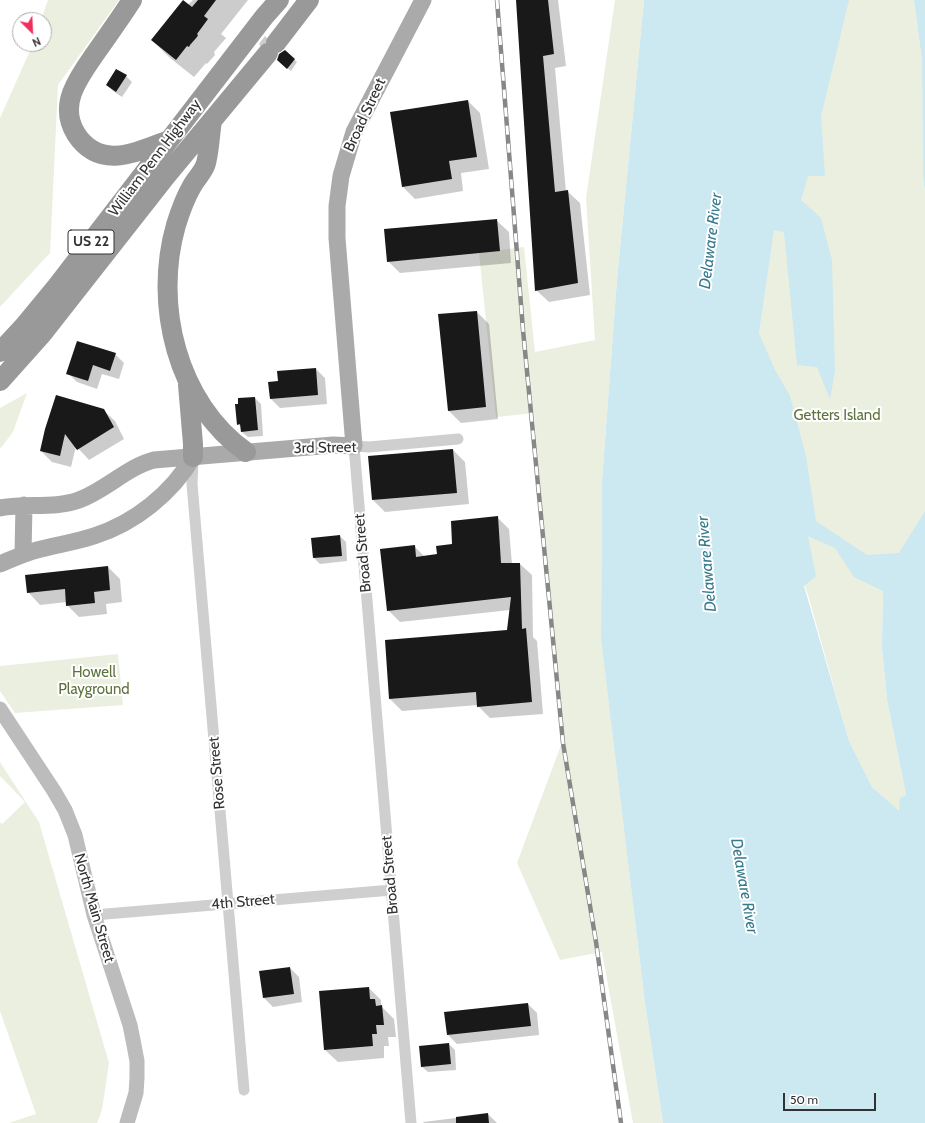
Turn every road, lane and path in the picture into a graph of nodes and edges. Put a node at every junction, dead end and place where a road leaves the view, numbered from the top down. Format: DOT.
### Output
graph roads {
  1 [pos="132,0"];
  2 [pos="279,0"];
  3 [pos="309,0"];
  4 [pos="423,0"];
  5 [pos="212,121"];
  6 [pos="169,140"];
  7 [pos="0,352"];
  8 [pos="187,378"];
  9 [pos="0,381"];
  10 [pos="458,439"];
  11 [pos="354,446"];
  12 [pos="246,452"];
  13 [pos="193,456"];
  14 [pos="24,505"];
  15 [pos="0,508"];
  16 [pos="23,554"];
  17 [pos="0,564"];
  18 [pos="0,709"];
  19 [pos="392,890"];
  20 [pos="228,903"];
  21 [pos="94,914"];
  22 [pos="244,1090"];
  23 [pos="127,1123"];
  24 [pos="412,1123"];
  1 -- 6 [label="highway"];
  2 -- 6 [label="highway, William Penn Highway / US 22"];
  3 -- 5 [label="highway, William Penn Highway / US 22"];
  4 -- 11 [label="main road, Broad Street"];
  5 -- 8 [label="highway"];
  5 -- 9 [label="highway, William Penn Highway / US 22"];
  6 -- 7 [label="highway, William Penn Highway / US 22"];
  8 -- 12 [label="highway"];
  8 -- 13 [label="highway"];
  10 -- 11 [label="street, 3rd Street"];
  11 -- 12 [label="main road, 3rd Street"];
  11 -- 19 [label="street, Broad Street"];
  12 -- 13 [label="main road, 3rd Street"];
  13 -- 14 [label="main road, 3rd Street"];
  13 -- 16 [label="main road"];
  13 -- 20 [label="street, Rose Street"];
  14 -- 15 [label="main road, 3rd Street"];
  14 -- 16 [label="main road"];
  16 -- 17 [label="main road"];
  18 -- 21 [label="street, North Main Street"];
  19 -- 20 [label="street, 4th Street"];
  19 -- 24 [label="street, Broad Street"];
  20 -- 21 [label="street, 4th Street"];
  20 -- 22 [label="street, Rose Street"];
  21 -- 23 [label="street, North Main Street"];
}
